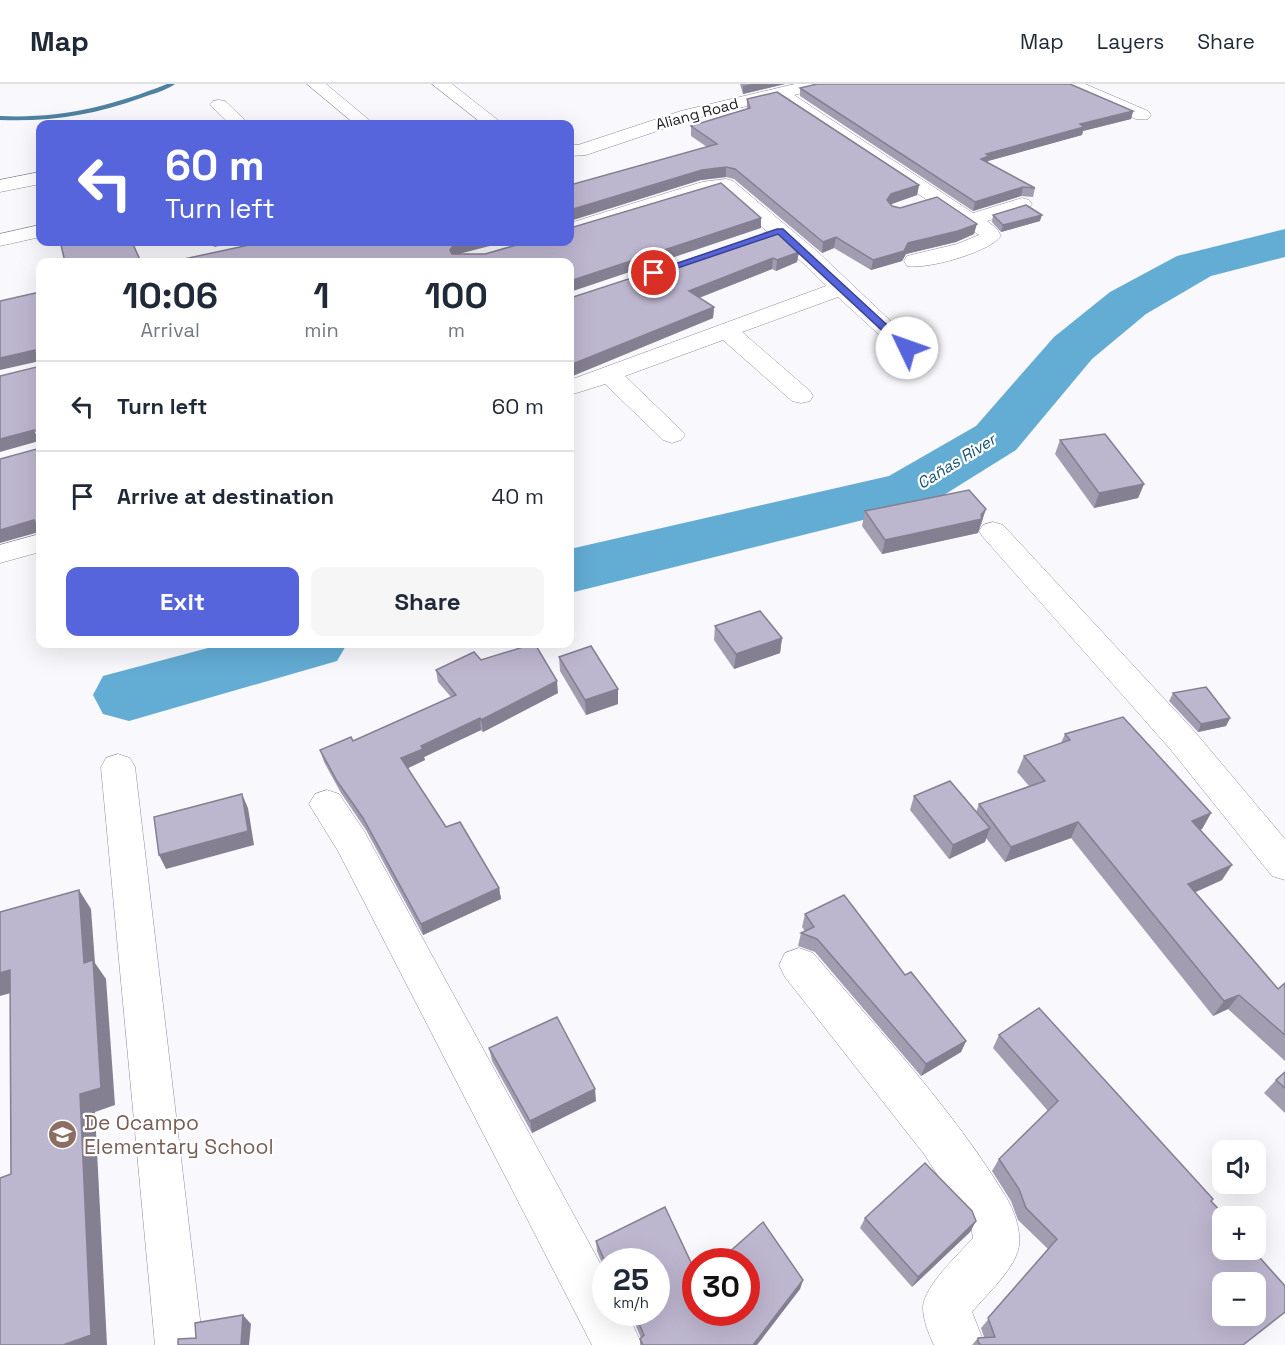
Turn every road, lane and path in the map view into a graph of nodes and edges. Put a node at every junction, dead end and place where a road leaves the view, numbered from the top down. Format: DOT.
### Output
graph roads {
  1 [pos="316,84"];
  2 [pos="441,84"];
  3 [pos="817,84"];
  4 [pos="1071,84"];
  5 [pos="780,93"];
  6 [pos="219,105"];
  7 [pos="1142,115"];
  8 [pos="236,120"];
  9 [pos="360,120"];
  10 [pos="483,120"];
  11 [pos="574,155"];
  12 [pos="36,179"];
  13 [pos="0,186"];
  14 [pos="937,198"];
  15 [pos="918,204"];
  16 [pos="1022,204"];
  17 [pos="970,220"];
  18 [pos="574,229"];
  19 [pos="780,231"];
  20 [pos="36,232"];
  21 [pos="758,238"];
  22 [pos="0,240"];
  23 [pos="915,261"];
  24 [pos="840,288"];
  25 [pos="727,332"];
  26 [pos="907,348"];
  27 [pos="610,375"];
  28 [pos="574,387"];
  29 [pos="801,396"];
  30 [pos="672,435"];
  31 [pos="993,531"];
  32 [pos="36,544"];
  33 [pos="0,554"];
  34 [pos="118,767"];
  35 [pos="327,804"];
  36 [pos="1285,865"];
  37 [pos="799,965"];
  38 [pos="179,1345"];
  39 [pos="618,1345"];
  40 [pos="961,1345"];
  1 -- 9 [label="street"];
  2 -- 10 [label="street"];
  3 -- 5 [label="street, Aliang Road"];
  4 -- 7 [label="street"];
  5 -- 11 [label="street, Aliang Road"];
  5 -- 14 [label="street"];
  6 -- 8 [label="street"];
  12 -- 13 [label="street"];
  14 -- 15 [label="street"];
  14 -- 17 [label="street"];
  16 -- 17 [label="street"];
  17 -- 23 [label="street"];
  18 -- 19 [label="street"];
  19 -- 21 [label="street"];
  19 -- 24 [label="street"];
  20 -- 22 [label="street"];
  24 -- 25 [label="street"];
  24 -- 26 [label="street"];
  25 -- 27 [label="street"];
  25 -- 29 [label="street"];
  27 -- 28 [label="street"];
  27 -- 30 [label="street"];
  31 -- 36 [label="street"];
  32 -- 33 [label="street"];
  34 -- 38 [label="street"];
  35 -- 39 [label="street"];
  37 -- 40 [label="street"];
}
